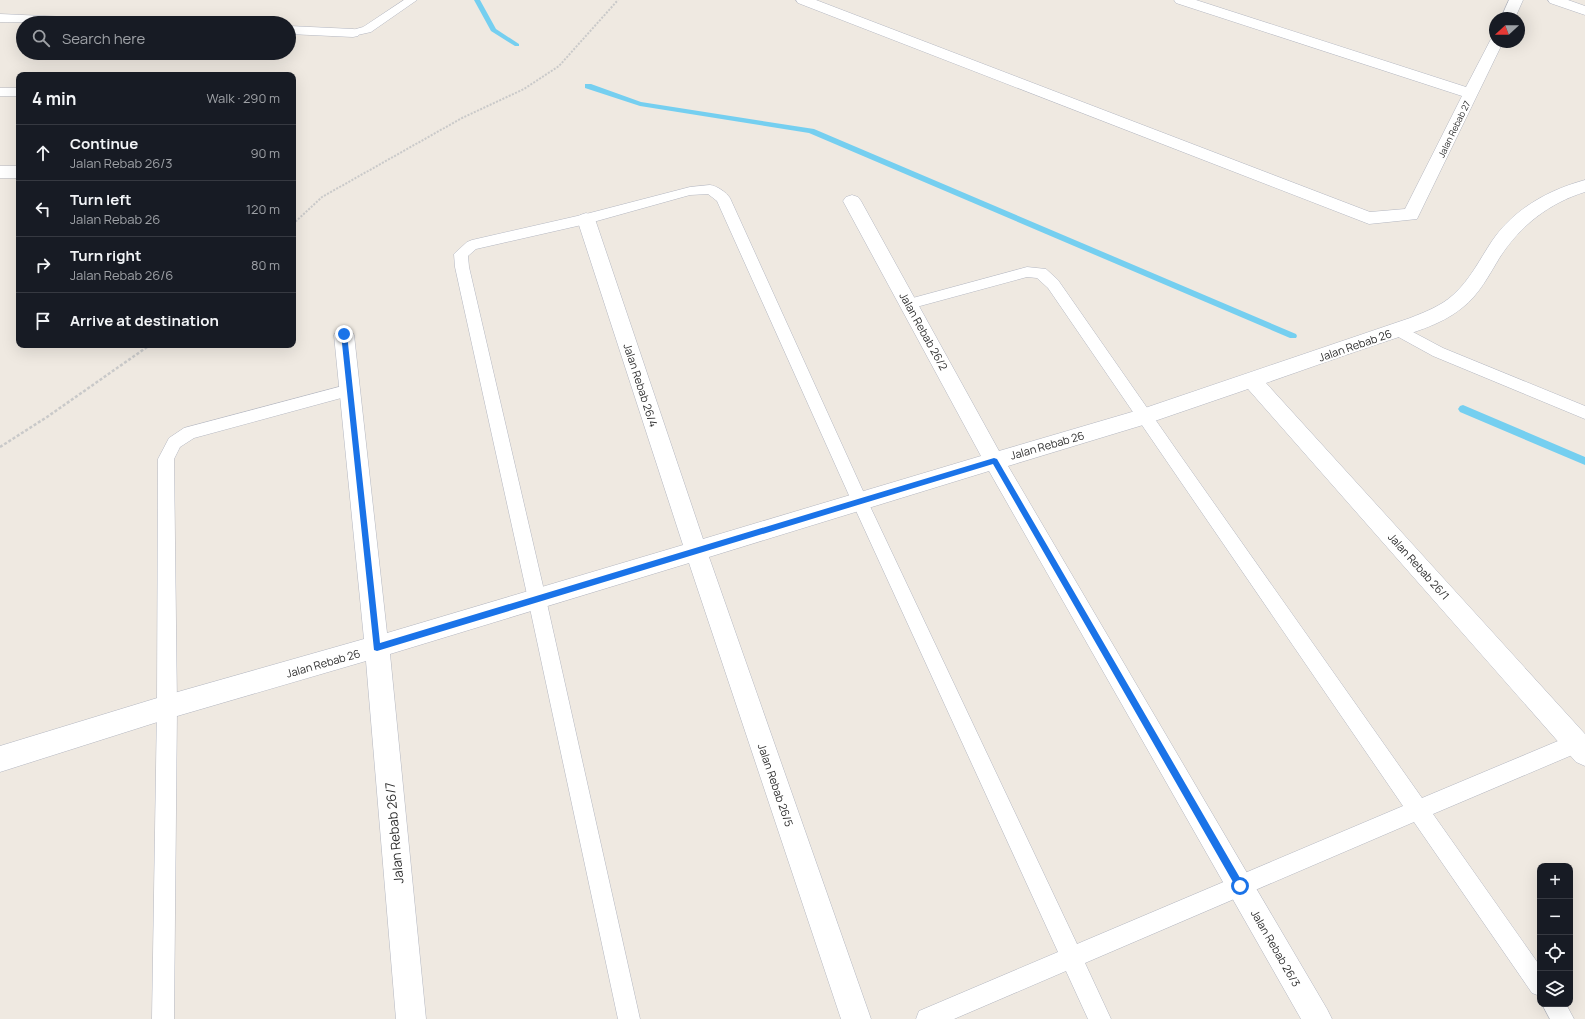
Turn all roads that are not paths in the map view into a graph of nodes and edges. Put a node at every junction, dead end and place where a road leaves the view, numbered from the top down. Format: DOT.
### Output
graph roads {
  1 [pos="411,0"];
  2 [pos="803,0"];
  3 [pos="1181,0"];
  4 [pos="1516,0"];
  5 [pos="1555,0"];
  6 [pos="1585,11"];
  7 [pos="1511,12"];
  8 [pos="0,18"];
  9 [pos="16,19"];
  10 [pos="296,30"];
  11 [pos="353,33"];
  12 [pos="1493,48"];
  13 [pos="0,92"];
  14 [pos="16,92"];
  15 [pos="1471,94"];
  16 [pos="0,172"];
  17 [pos="16,172"];
  18 [pos="1585,186"];
  19 [pos="852,201"];
  20 [pos="586,219"];
  21 [pos="909,304"];
  22 [pos="1398,330"];
  23 [pos="344,334"];
  24 [pos="1252,380"];
  25 [pos="350,390"];
  26 [pos="1585,413"];
  27 [pos="1143,418"];
  28 [pos="994,461"];
  29 [pos="860,502"];
  30 [pos="696,551"];
  31 [pos="537,599"];
  32 [pos="377,648"];
  33 [pos="167,707"];
  34 [pos="1581,748"];
  35 [pos="0,759"];
  36 [pos="1419,810"];
  37 [pos="1240,886"];
  38 [pos="1072,957"];
  39 [pos="1537,981"];
  40 [pos="1555,1007"];
  41 [pos="163,1019"];
  42 [pos="411,1019"];
  43 [pos="629,1019"];
  44 [pos="856,1019"];
  45 [pos="927,1019"];
  46 [pos="1100,1019"];
  47 [pos="1317,1019"];
  48 [pos="1563,1019"];
  1 -- 11 [label="lane"];
  2 -- 15 [label="street, Jalan Rebab 27"];
  3 -- 15 [label="street"];
  4 -- 7 [label="street"];
  5 -- 6 [label="street"];
  8 -- 9 [label="street"];
  10 -- 11 [label="street"];
  12 -- 15 [label="street, Jalan Rebab 27"];
  13 -- 14 [label="lane"];
  16 -- 17 [label="street"];
  18 -- 22 [label="street, Jalan Rebab 26"];
  19 -- 21 [label="street, Jalan Rebab 26/2"];
  20 -- 29 [label="lane"];
  20 -- 30 [label="street, Jalan Rebab 26/4"];
  20 -- 31 [label="lane"];
  21 -- 27 [label="lane"];
  21 -- 28 [label="street, Jalan Rebab 26/2"];
  22 -- 24 [label="street, Jalan Rebab 26"];
  22 -- 26 [label="lane"];
  23 -- 25 [label="street, Jalan Rebab 26/7"];
  24 -- 27 [label="street, Jalan Rebab 26"];
  24 -- 34 [label="street, Jalan Rebab 26/1"];
  25 -- 32 [label="street, Jalan Rebab 26/7"];
  25 -- 33 [label="lane"];
  27 -- 28 [label="street, Jalan Rebab 26"];
  27 -- 36 [label="lane"];
  28 -- 29 [label="street, Jalan Rebab 26"];
  28 -- 37 [label="street, Jalan Rebab 26/3"];
  29 -- 30 [label="street, Jalan Rebab 26"];
  29 -- 38 [label="lane"];
  30 -- 31 [label="street, Jalan Rebab 26"];
  30 -- 44 [label="street, Jalan Rebab 26/5"];
  31 -- 32 [label="street, Jalan Rebab 26"];
  31 -- 43 [label="lane"];
  32 -- 33 [label="street, Jalan Rebab 26"];
  32 -- 42 [label="street, Jalan Rebab 26/7"];
  33 -- 35 [label="street, Jalan Rebab 26"];
  33 -- 41 [label="lane"];
  34 -- 36 [label="lane"];
  36 -- 37 [label="lane"];
  36 -- 39 [label="lane"];
  37 -- 38 [label="lane"];
  37 -- 47 [label="street, Jalan Rebab 26/3"];
  38 -- 45 [label="lane"];
  38 -- 46 [label="lane"];
  40 -- 48 [label="lane"];
}
